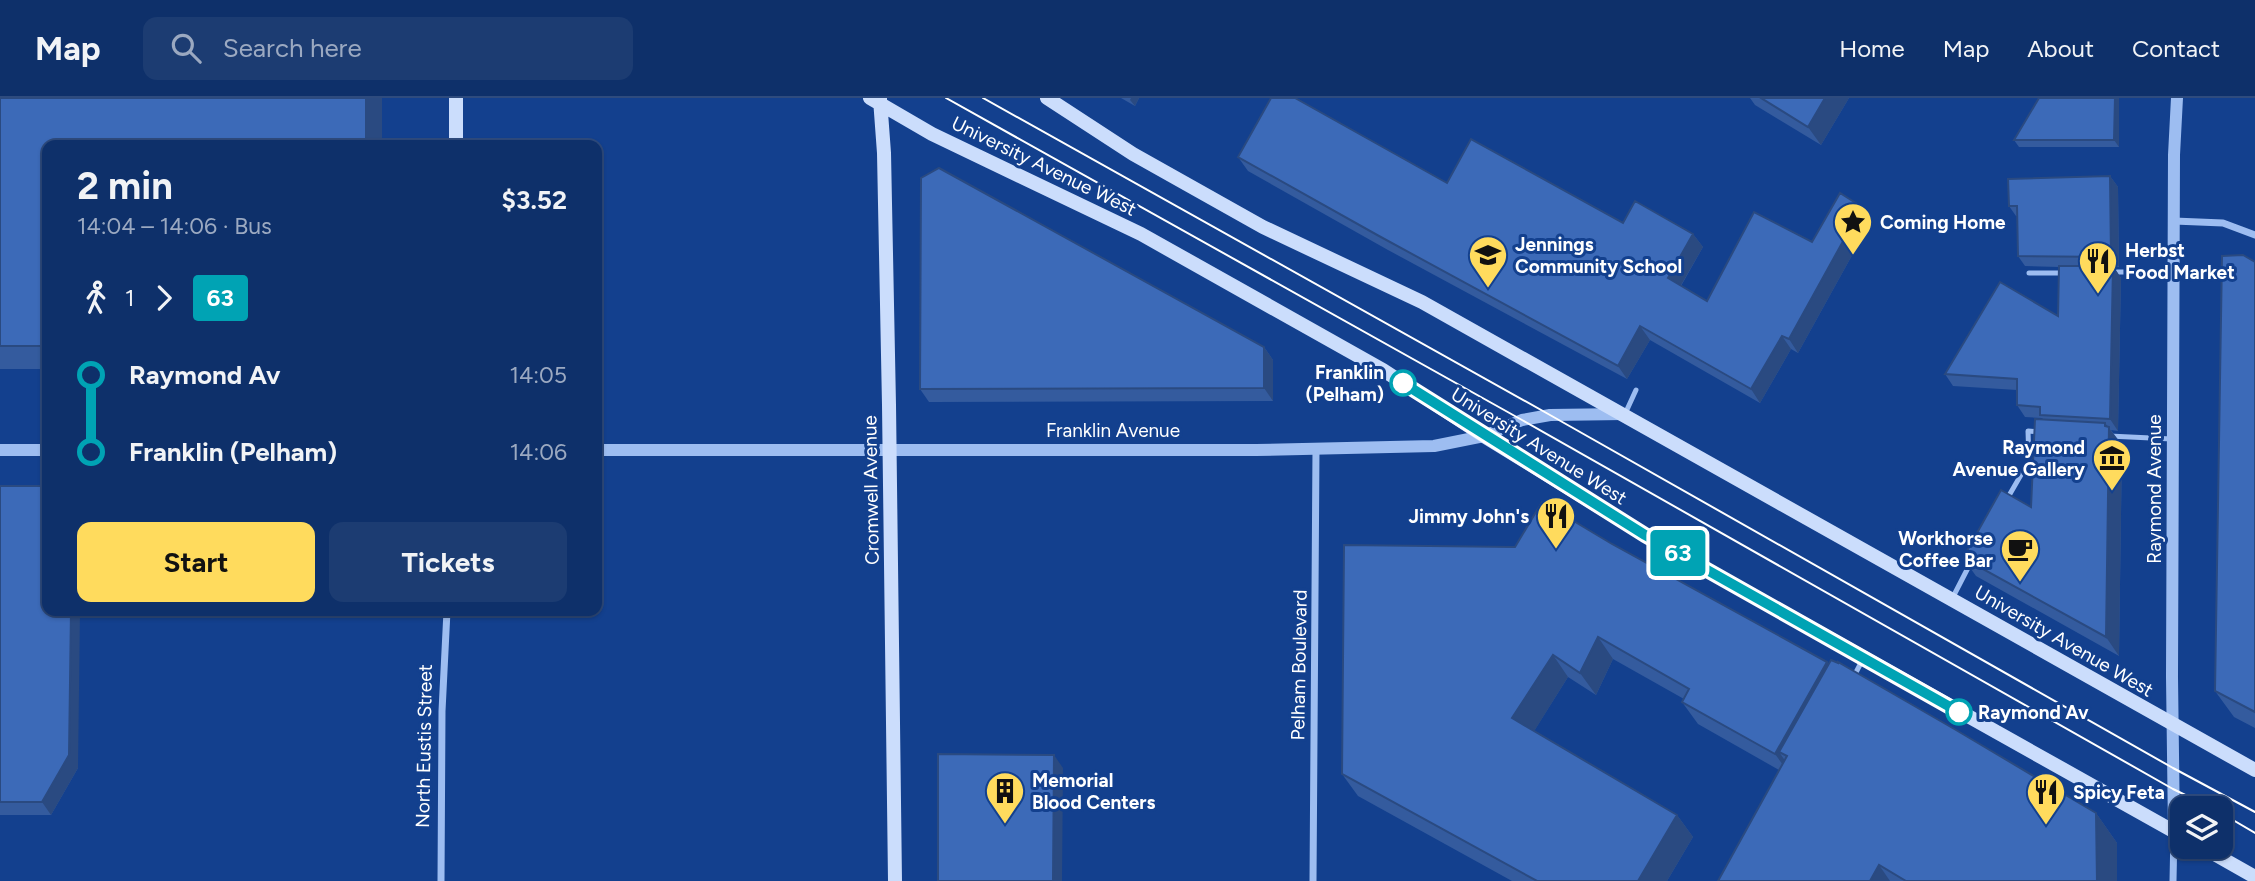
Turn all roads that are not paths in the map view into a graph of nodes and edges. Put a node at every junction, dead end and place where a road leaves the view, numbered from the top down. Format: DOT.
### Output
graph roads {
  1 [pos="456,98"];
  2 [pos="1047,98"];
  3 [pos="2177,98"];
  4 [pos="877,100"];
  5 [pos="456,140"];
  6 [pos="2174,221"];
  7 [pos="2255,235"];
  8 [pos="2099,272"];
  9 [pos="2174,272"];
  10 [pos="2029,273"];
  11 [pos="2071,273"];
  12 [pos="1636,390"];
  13 [pos="1625,414"];
  14 [pos="2053,432"];
  15 [pos="1484,436"];
  16 [pos="2104,436"];
  17 [pos="2173,439"];
  18 [pos="889,449"];
  19 [pos="1316,449"];
  20 [pos="0,450"];
  21 [pos="42,450"];
  22 [pos="602,450"];
  23 [pos="2002,508"];
  24 [pos="1976,554"];
  25 [pos="1951,600"];
  26 [pos="447,616"];
  27 [pos="1863,659"];
  28 [pos="1852,680"];
  29 [pos="2173,726"];
  30 [pos="2255,771"];
  31 [pos="2176,796"];
  32 [pos="2170,830"];
  33 [pos="2175,859"];
  34 [pos="2223,859"];
  35 [pos="2255,877"];
  36 [pos="441,881"];
  37 [pos="895,881"];
  38 [pos="1313,881"];
  39 [pos="2173,881"];
  1 -- 5 [label="main road"];
  2 -- 13 [label="main road, University Avenue West"];
  3 -- 6 [label="street, Raymond Avenue"];
  4 -- 15 [label="main road, University Avenue West"];
  4 -- 18 [label="main road, Cromwell Avenue"];
  6 -- 7 [label="street"];
  6 -- 9 [label="street, Raymond Avenue"];
  8 -- 9 [label="lane"];
  9 -- 17 [label="street, Raymond Avenue"];
  10 -- 11 [label="lane"];
  12 -- 13 [label="lane"];
  13 -- 15 [label="street, Franklin Avenue"];
  13 -- 25 [label="main road, University Avenue West"];
  14 -- 23 [label="lane"];
  15 -- 19 [label="street, Franklin Avenue"];
  15 -- 27 [label="main road, University Avenue West"];
  16 -- 17 [label="lane"];
  17 -- 29 [label="street, Raymond Avenue"];
  18 -- 19 [label="street, Franklin Avenue"];
  18 -- 22 [label="street, Franklin Avenue"];
  18 -- 37 [label="main road, Cromwell Avenue"];
  19 -- 38 [label="street, Pelham Boulevard"];
  20 -- 21 [label="street"];
  24 -- 25 [label="lane"];
  25 -- 29 [label="main road, University Avenue West"];
  26 -- 36 [label="street, North Eustis Street"];
  27 -- 28 [label="lane"];
  27 -- 32 [label="main road, University Avenue West"];
  29 -- 30 [label="main road, University Avenue West"];
  29 -- 31 [label="street, Raymond Avenue"];
  33 -- 39 [label="street, Raymond Avenue"];
  34 -- 35 [label="main road"];
}
